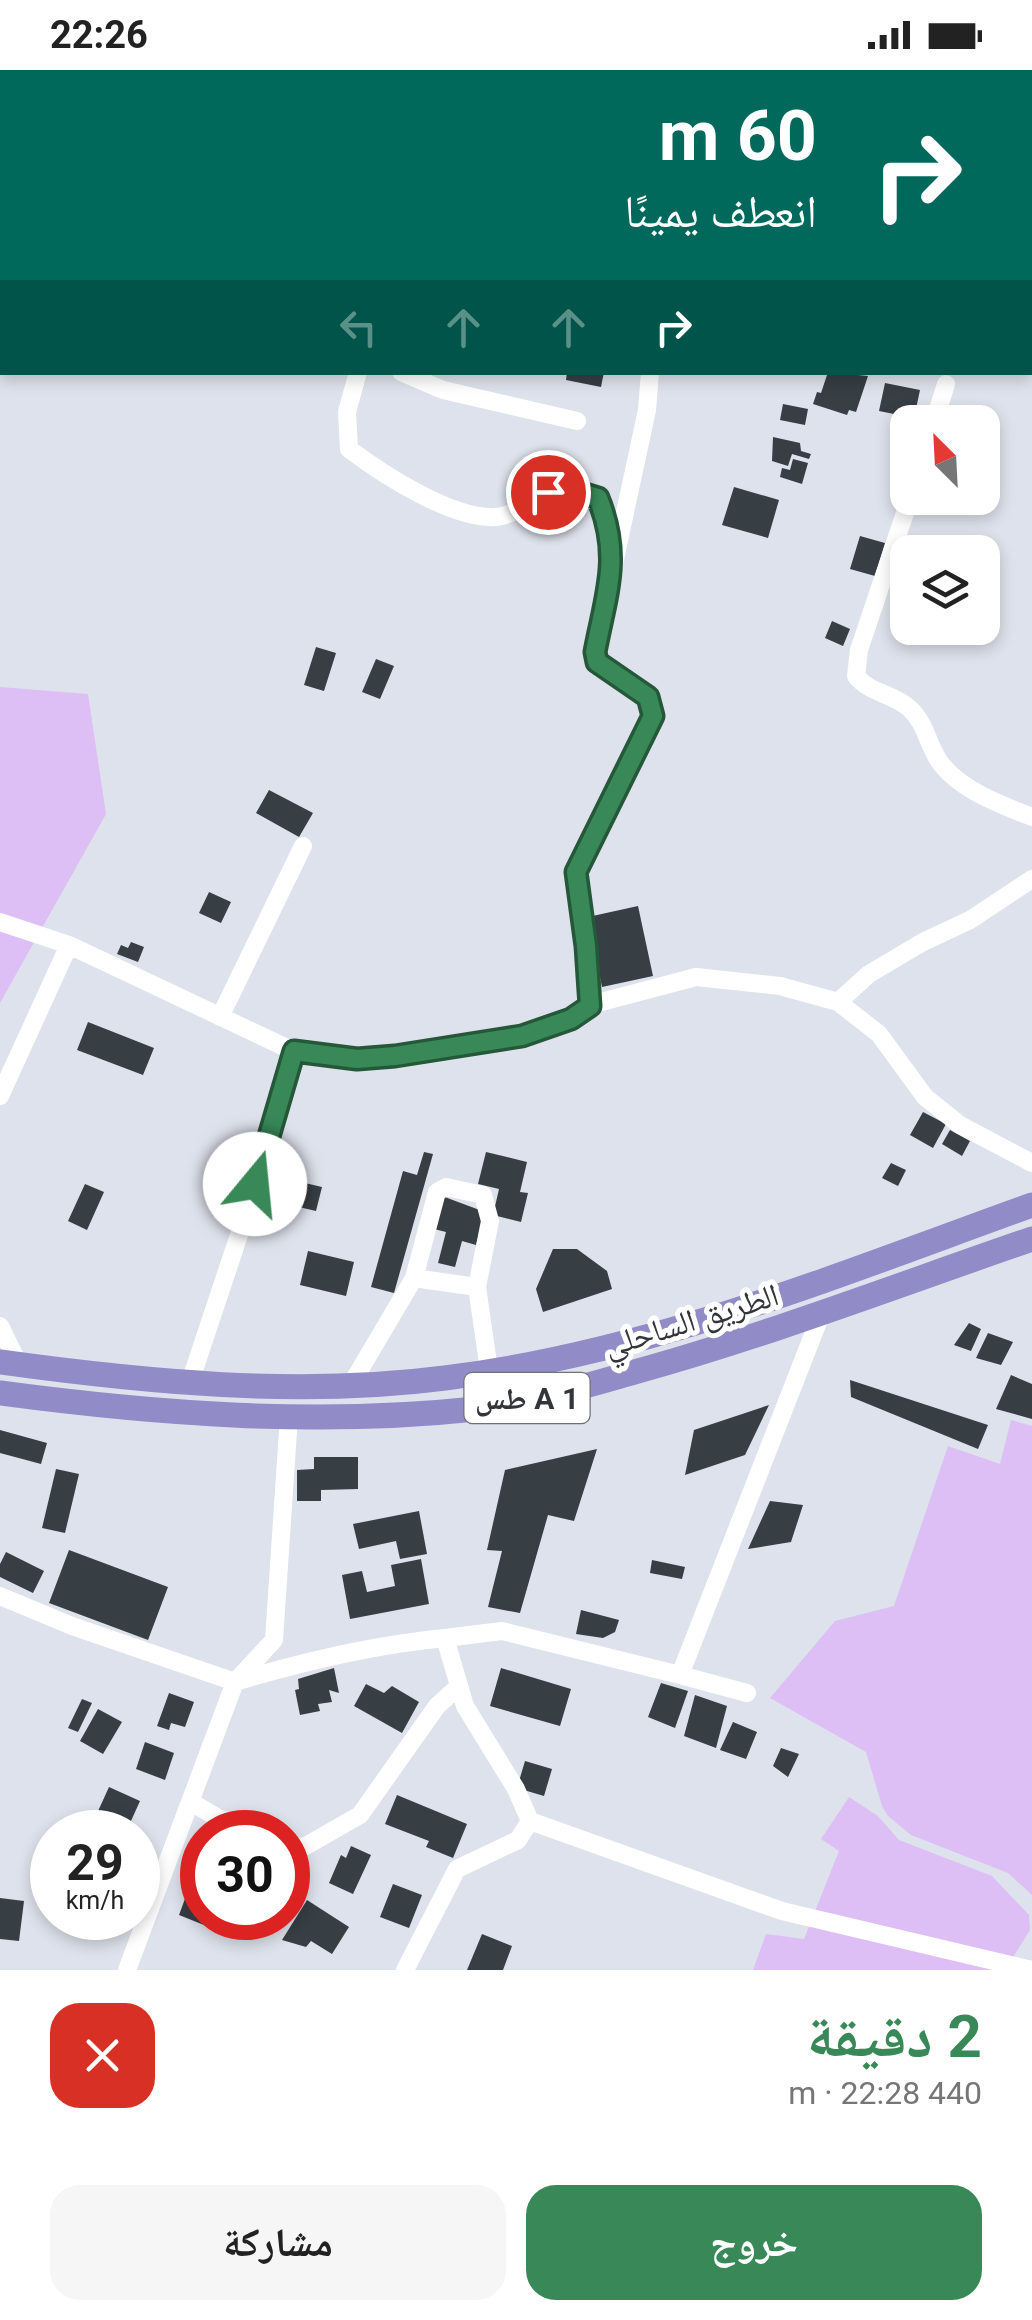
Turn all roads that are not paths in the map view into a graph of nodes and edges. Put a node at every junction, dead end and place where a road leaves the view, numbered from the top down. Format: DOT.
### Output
graph roads {
  1 [pos="357,375"];
  2 [pos="408,375"];
  3 [pos="650,375"];
  4 [pos="946,384"];
  5 [pos="939,405"];
  6 [pos="577,421"];
  7 [pos="904,515"];
  8 [pos="614,560"];
  9 [pos="1032,818"];
  10 [pos="302,846"];
  11 [pos="1032,879"];
  12 [pos="0,922"];
  13 [pos="69,944"];
  14 [pos="838,1002"];
  15 [pos="590,1006"];
  16 [pos="220,1017"];
  17 [pos="294,1051"];
  18 [pos="0,1096"];
  19 [pos="1032,1162"];
  20 [pos="1032,1206"];
  21 [pos="1032,1238"];
  22 [pos="414,1278"];
  23 [pos="477,1287"];
  24 [pos="822,1312"];
  25 [pos="0,1326"];
  26 [pos="10,1364"];
  27 [pos="489,1370"];
  28 [pos="190,1382"];
  29 [pos="352,1383"];
  30 [pos="0,1393"];
  31 [pos="289,1416"];
  32 [pos="0,1596"];
  33 [pos="446,1638"];
  34 [pos="680,1675"];
  35 [pos="235,1682"];
  36 [pos="456,1688"];
  37 [pos="747,1693"];
  38 [pos="191,1802"];
  39 [pos="204,1810"];
  40 [pos="530,1821"];
  41 [pos="310,1843"];
  42 [pos="127,1970"];
  43 [pos="405,1970"];
  44 [pos="1032,1970"];
  1 -- 8 [label="street"];
  2 -- 6 [label="street"];
  3 -- 8 [label="street"];
  4 -- 5 [label="street"];
  7 -- 9 [label="street"];
  8 -- 15 [label="street"];
  10 -- 16 [label="street"];
  11 -- 14 [label="street"];
  12 -- 13 [label="street"];
  13 -- 16 [label="street"];
  13 -- 18 [label="street"];
  14 -- 15 [label="street"];
  14 -- 19 [label="street"];
  15 -- 17 [label="street"];
  16 -- 17 [label="street"];
  17 -- 28 [label="street"];
  20 -- 27 [label="highway, الطريق الساحلي / طس A 1"];
  21 -- 24 [label="highway, الطريق الساحلي / طس A 1"];
  22 -- 23 [label="street"];
  22 -- 23 [label="street"];
  22 -- 29 [label="street"];
  23 -- 27 [label="street"];
  24 -- 31 [label="highway, الطريق الساحلي / طس A 1"];
  24 -- 34 [label="street"];
  25 -- 26 [label="street"];
  26 -- 28 [label="highway, الطريق الساحلي / طس A 1"];
  27 -- 29 [label="highway, الطريق الساحلي / طس A 1"];
  28 -- 29 [label="highway, الطريق الساحلي / طس A 1"];
  30 -- 31 [label="highway, الطريق الساحلي / طس A 1"];
  31 -- 35 [label="street"];
  32 -- 35 [label="street"];
  33 -- 34 [label="street"];
  33 -- 35 [label="street"];
  33 -- 36 [label="street"];
  34 -- 37 [label="street"];
  35 -- 38 [label="street"];
  36 -- 40 [label="street"];
  36 -- 41 [label="street"];
  38 -- 39 [label="street"];
  38 -- 42 [label="street"];
  40 -- 43 [label="street"];
  40 -- 44 [label="street"];
}
